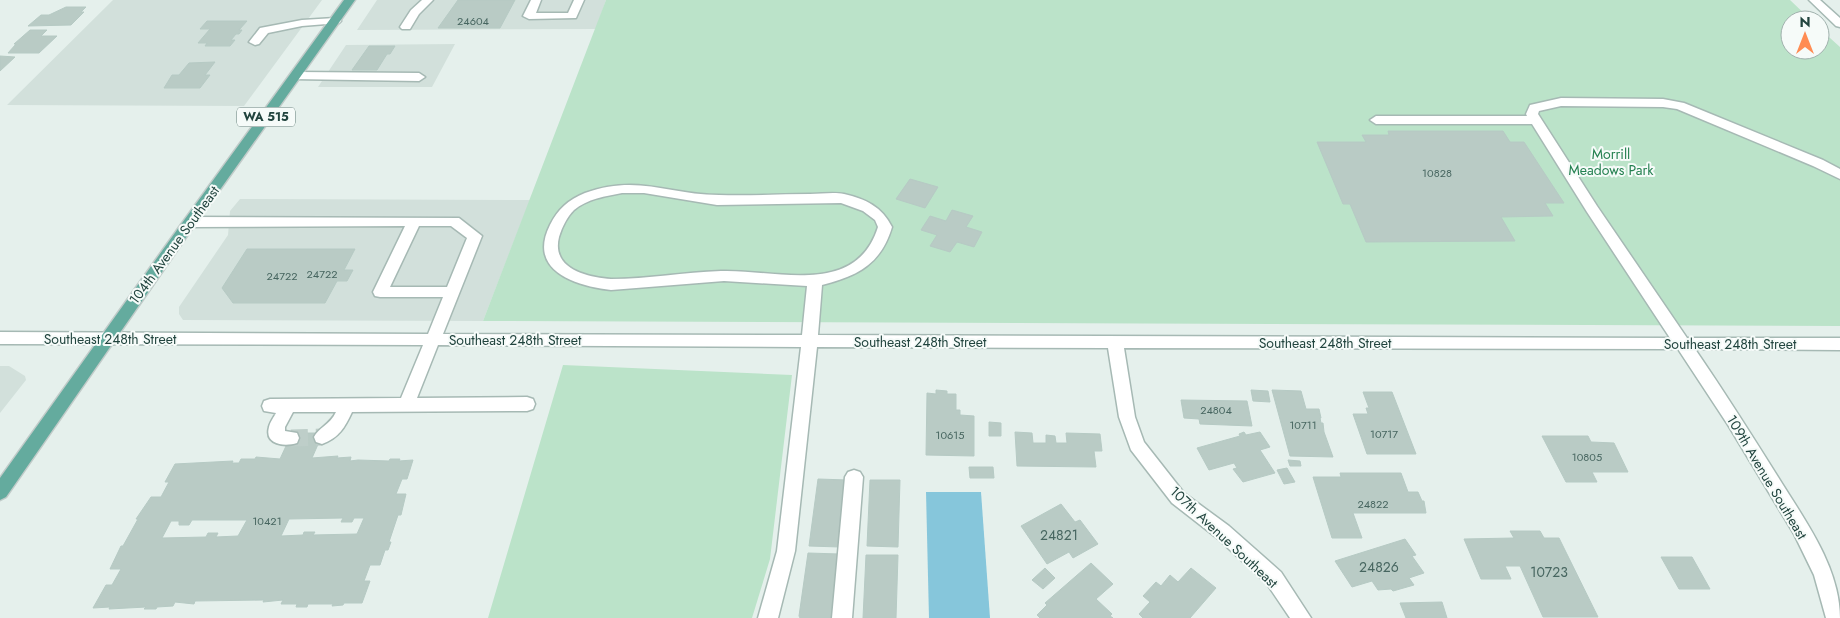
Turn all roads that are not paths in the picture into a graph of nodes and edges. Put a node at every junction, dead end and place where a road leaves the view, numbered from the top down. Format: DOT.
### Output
graph roads {
  1 [pos="350,0"];
  2 [pos="428,0"];
  3 [pos="536,0"];
  4 [pos="579,0"];
  5 [pos="1814,0"];
  6 [pos="335,20"];
  7 [pos="1840,24"];
  8 [pos="406,27"];
  9 [pos="255,42"];
  10 [pos="296,76"];
  11 [pos="419,76"];
  12 [pos="1376,120"];
  13 [pos="1536,120"];
  14 [pos="1840,175"];
  15 [pos="414,221"];
  16 [pos="190,222"];
  17 [pos="815,281"];
  18 [pos="452,292"];
  19 [pos="0,338"];
  20 [pos="107,339"];
  21 [pos="434,340"];
  22 [pos="810,341"];
  23 [pos="1115,342"];
  24 [pos="1682,344"];
  25 [pos="1840,344"];
  26 [pos="527,404"];
  27 [pos="406,405"];
  28 [pos="270,406"];
  29 [pos="288,406"];
  30 [pos="347,406"];
  31 [pos="322,437"];
  32 [pos="291,438"];
  33 [pos="854,477"];
  34 [pos="0,492"];
  35 [pos="768,618"];
  36 [pos="842,618"];
  37 [pos="1302,618"];
  38 [pos="1836,618"];
  1 -- 6 [label="main road, 104th Avenue Southeast / WA 515"];
  2 -- 8 [label="street"];
  3 -- 4 [label="street"];
  5 -- 7 [label="street"];
  6 -- 9 [label="street"];
  6 -- 10 [label="main road, 104th Avenue Southeast / WA 515"];
  10 -- 11 [label="street"];
  10 -- 16 [label="main road, 104th Avenue Southeast / WA 515"];
  12 -- 13 [label="street"];
  13 -- 14 [label="street"];
  13 -- 24 [label="street, 109th Avenue Southeast"];
  15 -- 16 [label="street"];
  15 -- 18 [label="street"];
  15 -- 18 [label="street"];
  16 -- 20 [label="main road, 104th Avenue Southeast / WA 515"];
  17 -- 17 [label="street"];
  17 -- 22 [label="street"];
  18 -- 21 [label="street"];
  19 -- 20 [label="street, Southeast 248th Street"];
  20 -- 21 [label="street, Southeast 248th Street"];
  20 -- 34 [label="main road, 104th Avenue Southeast / WA 515"];
  21 -- 22 [label="street, Southeast 248th Street"];
  21 -- 27 [label="street"];
  22 -- 23 [label="street, Southeast 248th Street"];
  22 -- 35 [label="street"];
  23 -- 24 [label="street, Southeast 248th Street"];
  23 -- 37 [label="street, 107th Avenue Southeast"];
  24 -- 25 [label="street, Southeast 248th Street"];
  24 -- 38 [label="street, 109th Avenue Southeast"];
  26 -- 27 [label="street"];
  27 -- 30 [label="street"];
  28 -- 29 [label="street"];
  29 -- 30 [label="street"];
  29 -- 32 [label="street"];
  30 -- 31 [label="street"];
  33 -- 36 [label="street"];
}
